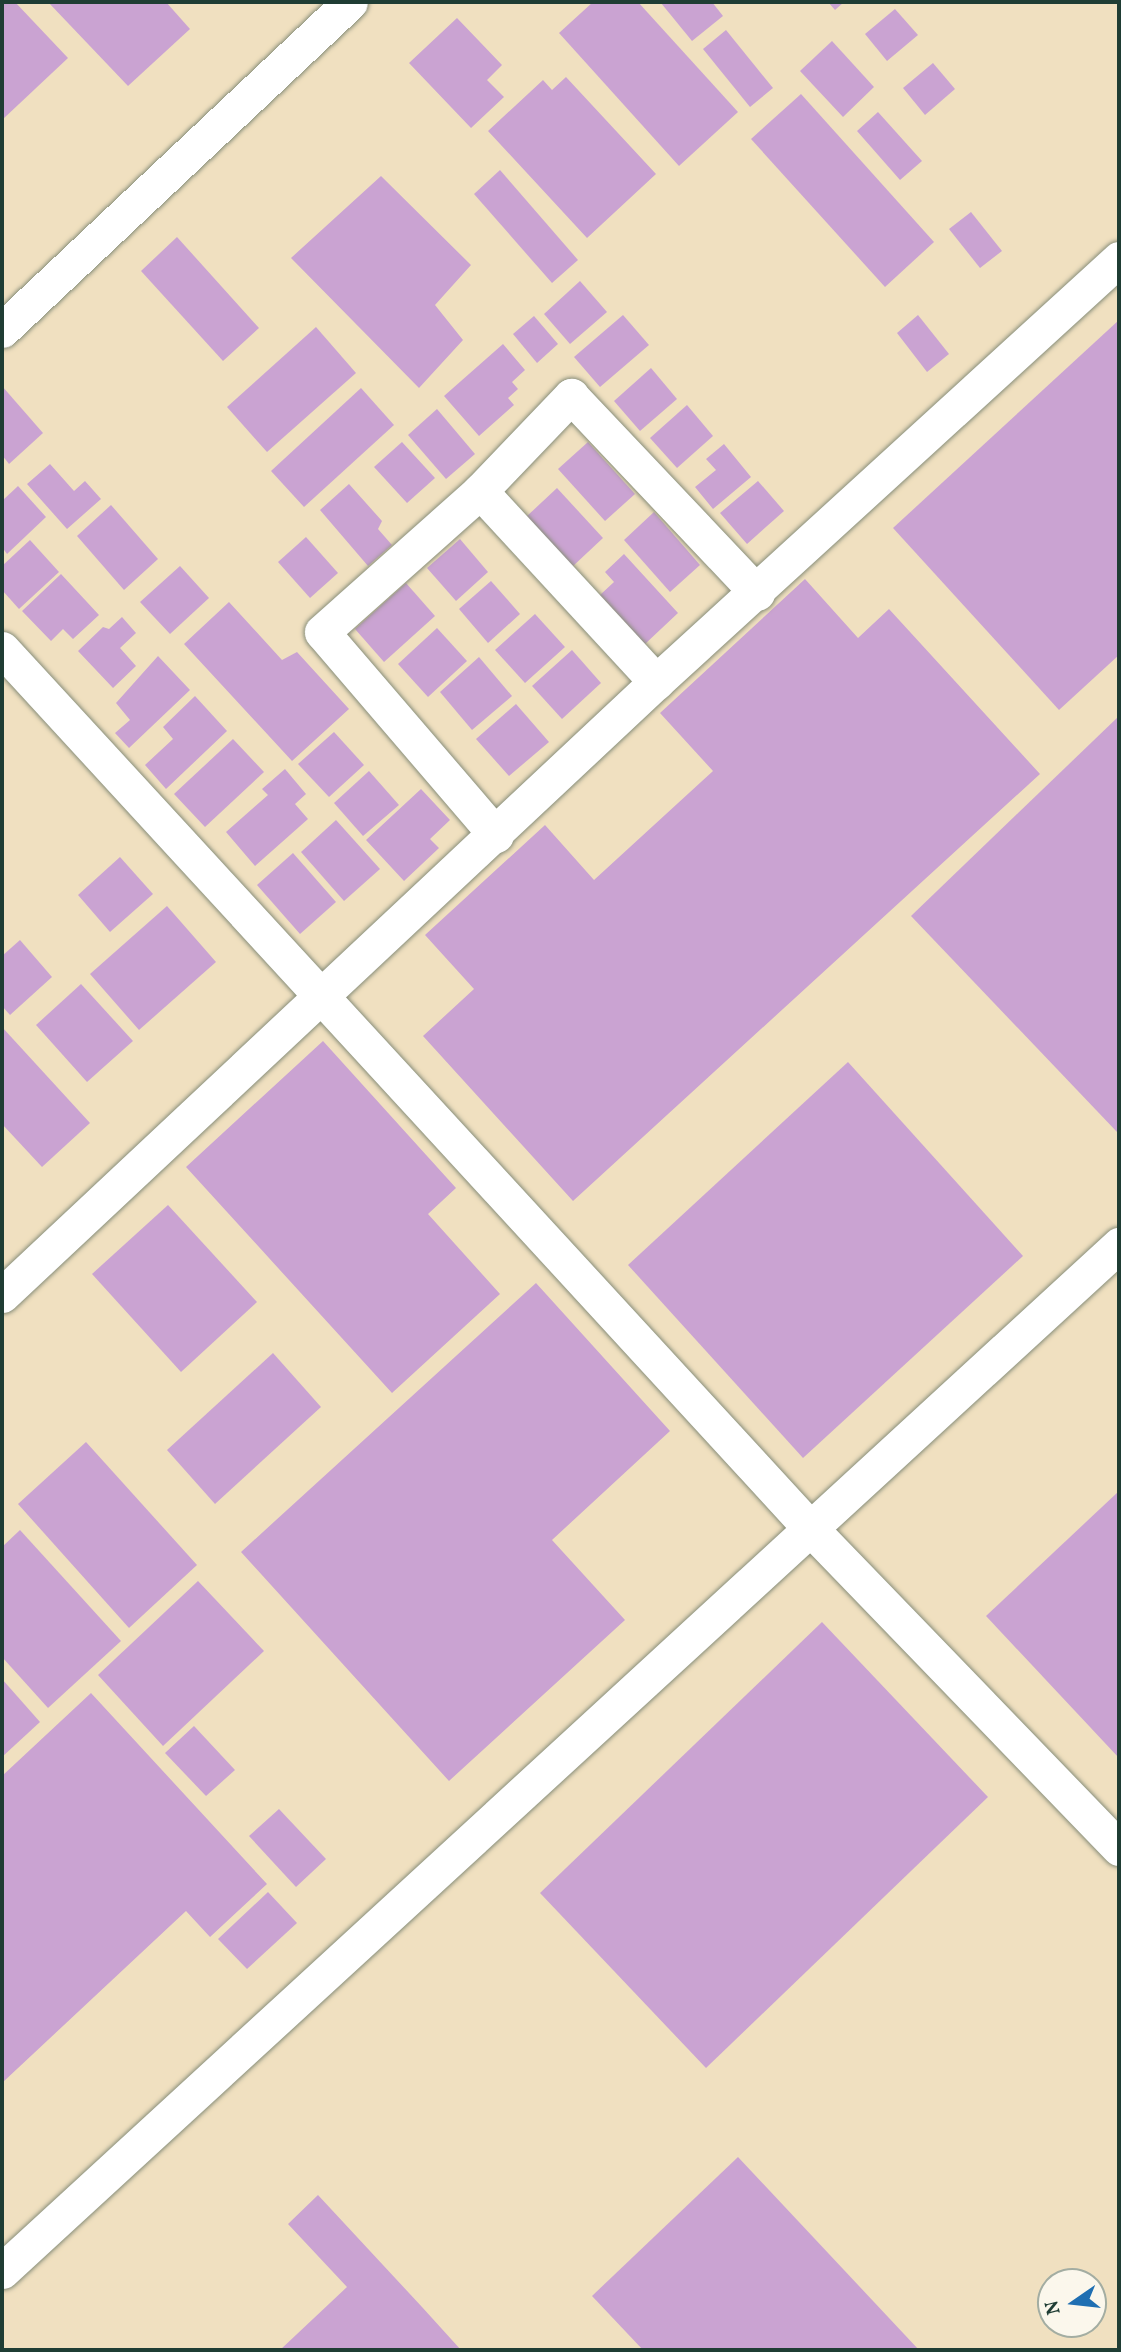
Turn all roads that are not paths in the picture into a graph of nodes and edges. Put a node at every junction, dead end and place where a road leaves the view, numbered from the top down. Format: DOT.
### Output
graph roads {
  1 [pos="350,2"];
  2 [pos="1119,259"];
  3 [pos="2,330"];
  4 [pos="480,491"];
  5 [pos="757,593"];
  6 [pos="2,649"];
  7 [pos="656,682"];
  8 [pos="496,835"];
  9 [pos="323,995"];
  10 [pos="1119,1245"];
  11 [pos="2,1295"];
  12 [pos="810,1528"];
  13 [pos="1119,1848"];
  14 [pos="2,2271"];
  1 -- 3 [label="street"];
  2 -- 5 [label="street"];
  4 -- 5 [label="street"];
  4 -- 7 [label="street"];
  4 -- 8 [label="street"];
  5 -- 7 [label="street"];
  6 -- 9 [label="street"];
  7 -- 8 [label="street"];
  8 -- 9 [label="street"];
  9 -- 11 [label="street"];
  9 -- 12 [label="street"];
  10 -- 12 [label="street"];
  12 -- 13 [label="street"];
  12 -- 14 [label="street"];
}
